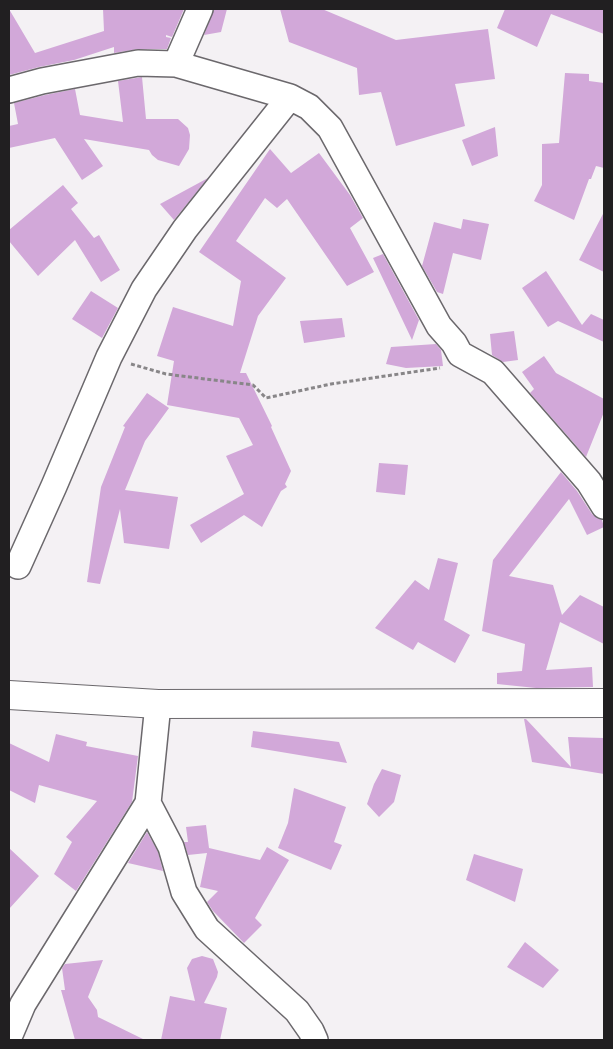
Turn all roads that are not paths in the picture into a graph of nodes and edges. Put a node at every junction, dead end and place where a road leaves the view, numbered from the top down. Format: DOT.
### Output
graph roads {
  1 [pos="200,9"];
  2 [pos="176,64"];
  3 [pos="9,90"];
  4 [pos="290,98"];
  5 [pos="604,506"];
  6 [pos="18,566"];
  7 [pos="9,694"];
  8 [pos="604,703"];
  9 [pos="158,704"];
  10 [pos="148,803"];
  11 [pos="9,1037"];
  12 [pos="315,1040"];
  1 -- 2 [label="street"];
  2 -- 3 [label="street"];
  2 -- 4 [label="street"];
  4 -- 5 [label="street"];
  4 -- 6 [label="street"];
  7 -- 9 [label="main road"];
  8 -- 9 [label="main road"];
  9 -- 10 [label="street"];
  10 -- 11 [label="street"];
  10 -- 12 [label="street"];
}
